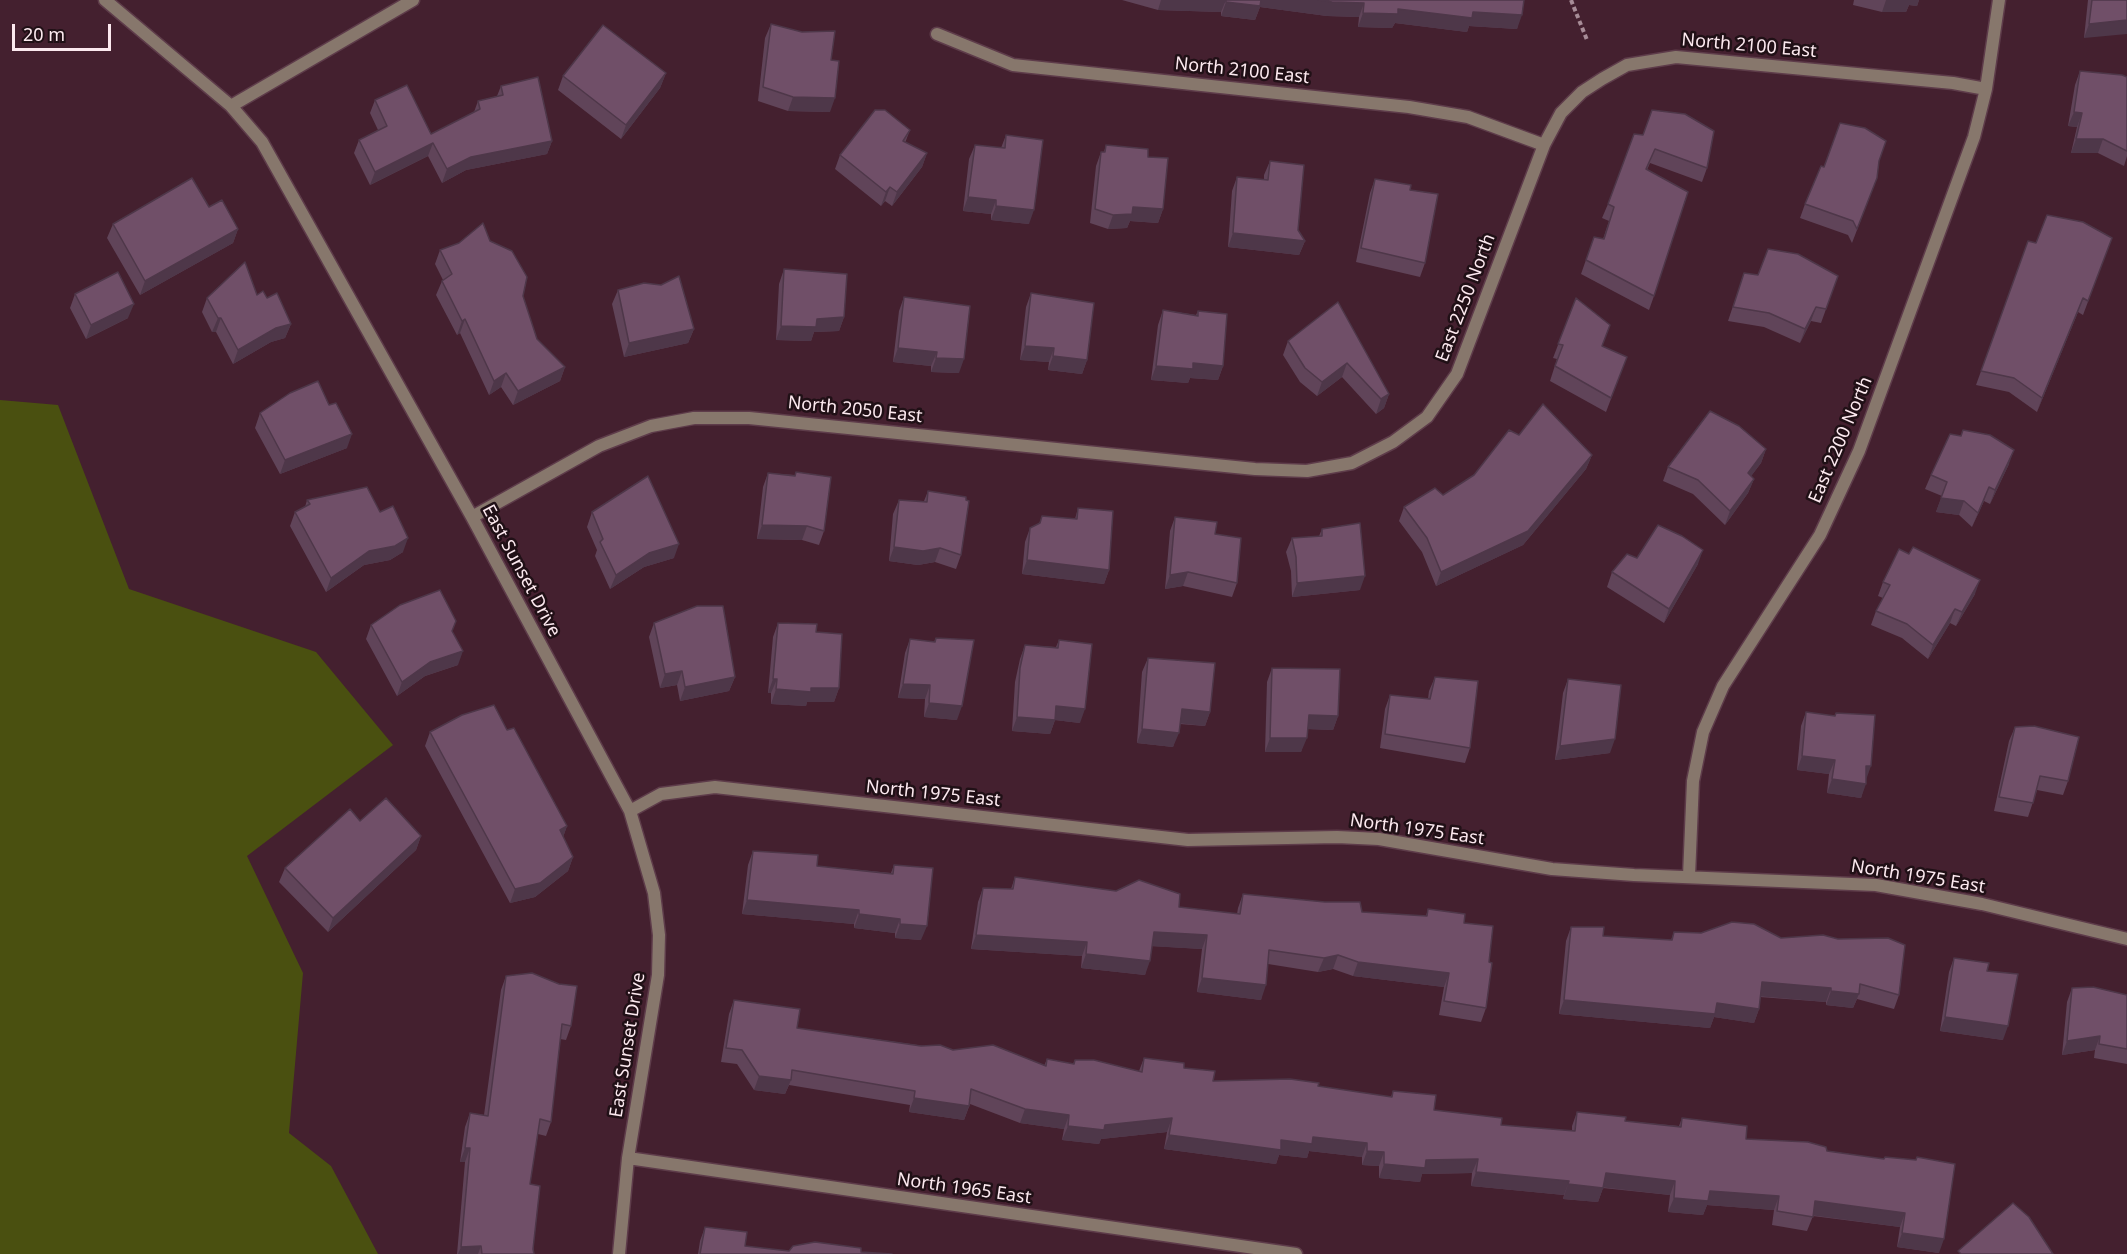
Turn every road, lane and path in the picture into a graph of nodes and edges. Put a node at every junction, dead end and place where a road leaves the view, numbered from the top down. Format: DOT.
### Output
graph roads {
  1 [pos="105,0"];
  2 [pos="413,0"];
  3 [pos="1571,0"];
  4 [pos="1999,0"];
  5 [pos="937,34"];
  6 [pos="1587,40"];
  7 [pos="1986,89"];
  8 [pos="231,106"];
  9 [pos="1544,145"];
  10 [pos="1529,182"];
  11 [pos="1255,469"];
  12 [pos="472,517"];
  13 [pos="630,811"];
  14 [pos="1689,876"];
  15 [pos="2127,939"];
  16 [pos="628,1158"];
  17 [pos="619,1254"];
  18 [pos="1296,1254"];
  1 -- 8 [label="street, East Sunset Drive"];
  2 -- 8 [label="street"];
  3 -- 6 [label="path"];
  4 -- 7 [label="street, East 2200 North"];
  5 -- 9 [label="street, North 2100 East"];
  7 -- 9 [label="street, North 2100 East"];
  7 -- 14 [label="street, East 2200 North"];
  8 -- 12 [label="street, East Sunset Drive"];
  9 -- 10 [label="street, North 2100 East"];
  10 -- 11 [label="street, East 2250 North"];
  11 -- 12 [label="street, North 2050 East"];
  12 -- 13 [label="street, East Sunset Drive"];
  13 -- 14 [label="street, North 1975 East"];
  13 -- 16 [label="street, East Sunset Drive"];
  14 -- 15 [label="street, North 1975 East"];
  16 -- 17 [label="street, East Sunset Drive"];
  16 -- 18 [label="street, North 1965 East"];
}
